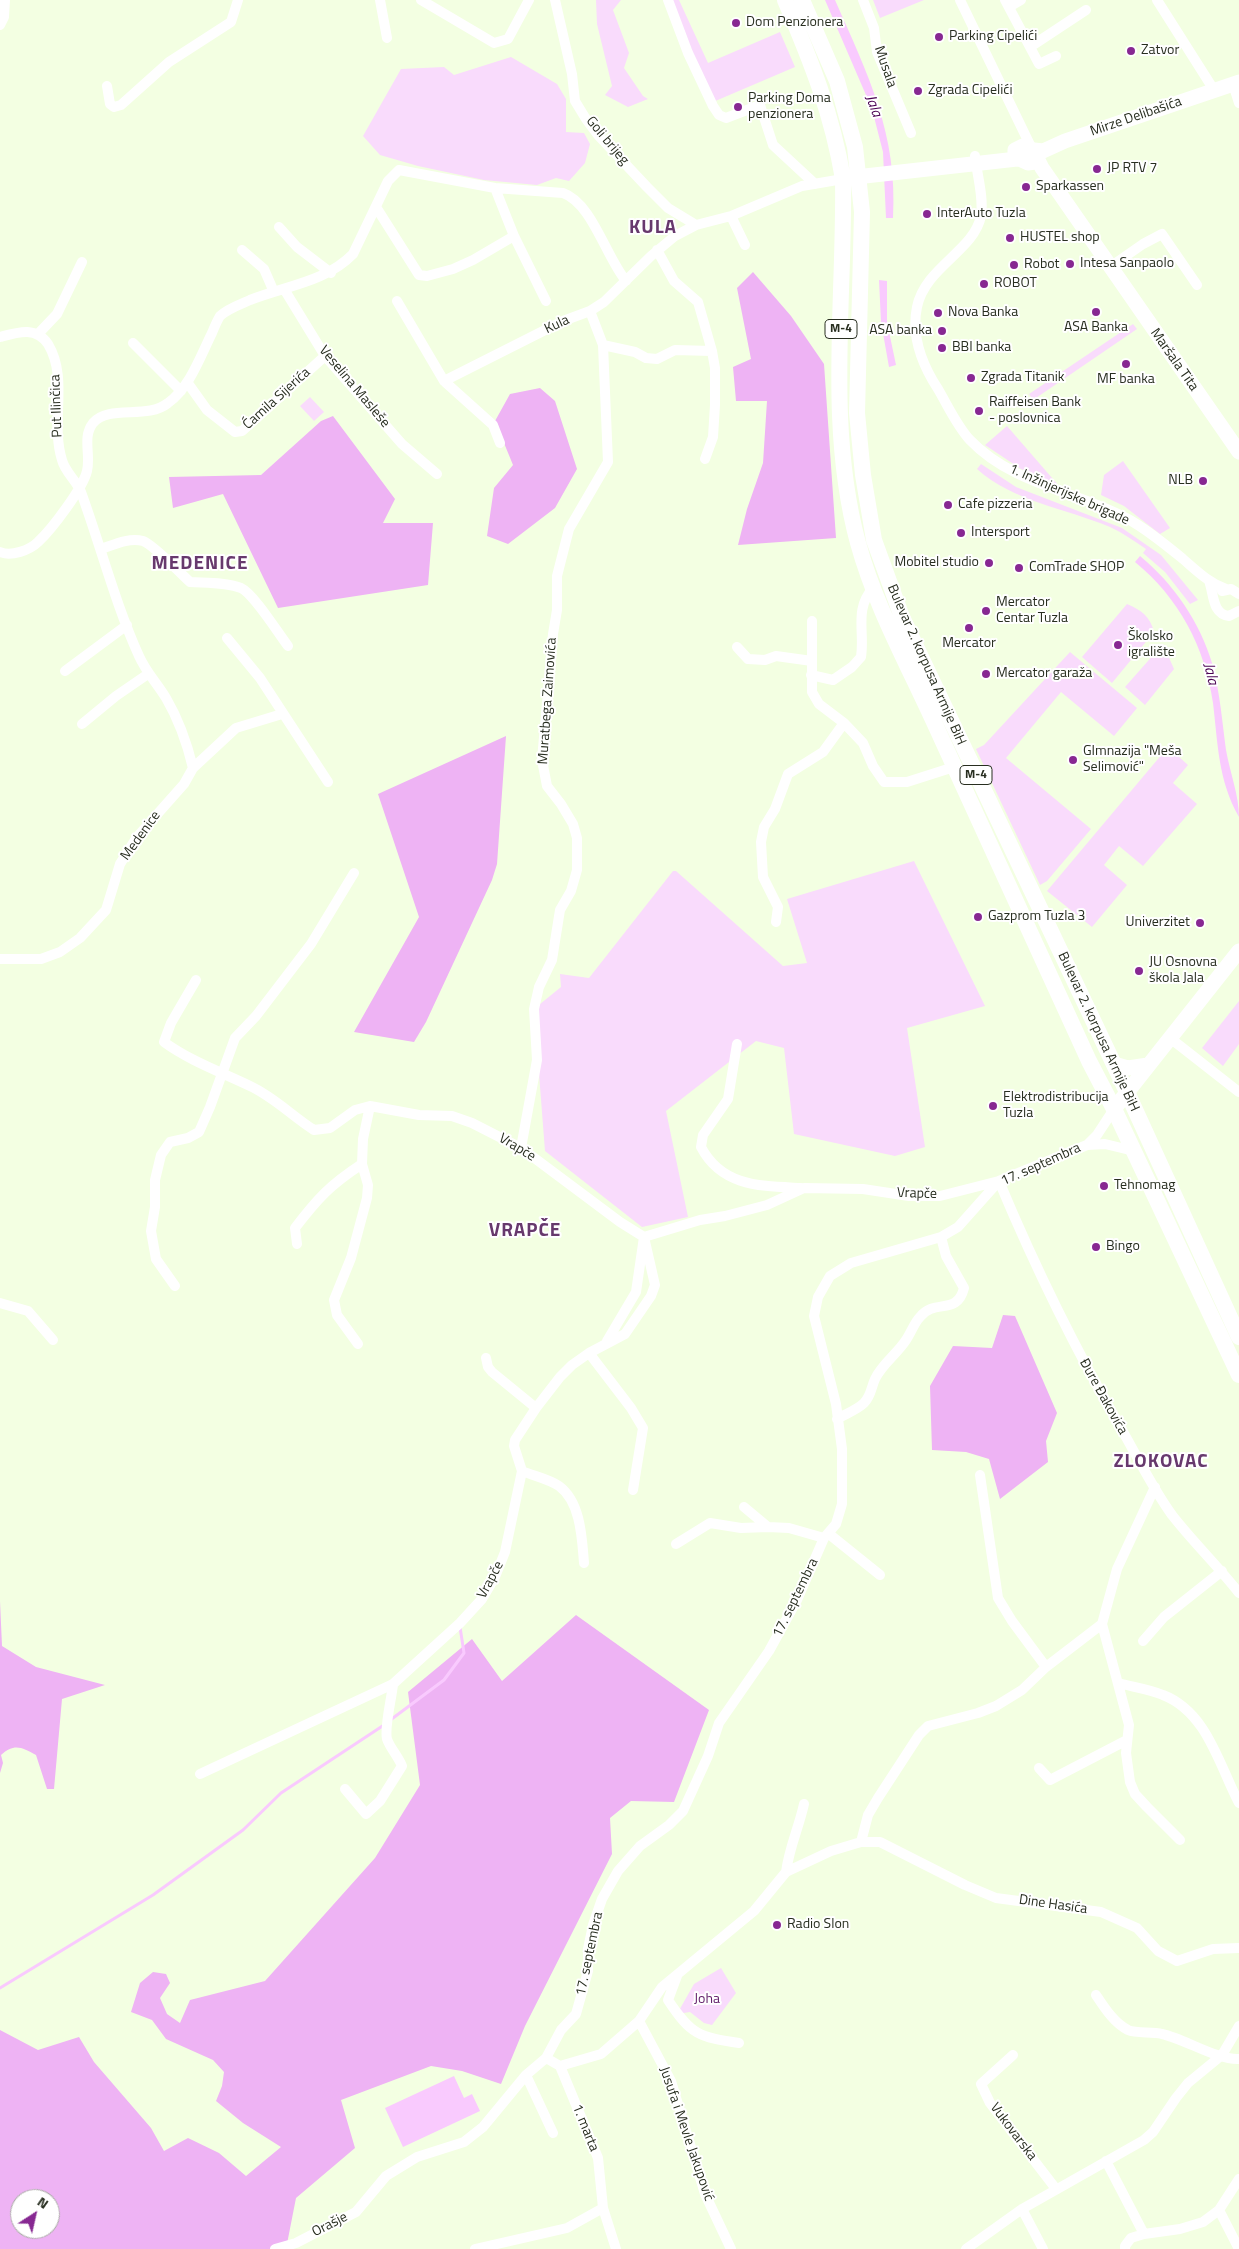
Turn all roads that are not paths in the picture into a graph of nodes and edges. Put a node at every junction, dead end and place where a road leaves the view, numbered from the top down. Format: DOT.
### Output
graph roads {
  1 [pos="5,0"];
  2 [pos="238,0"];
  3 [pos="380,0"];
  4 [pos="421,0"];
  5 [pos="440,0"];
  6 [pos="529,0"];
  7 [pos="555,0"];
  8 [pos="668,0"];
  9 [pos="785,0"];
  10 [pos="802,0"];
  11 [pos="863,0"];
  12 [pos="960,0"];
  13 [pos="1021,0"];
  14 [pos="1158,0"];
  15 [pos="1007,4"];
  16 [pos="1086,10"];
  17 [pos="441,11"];
  18 [pos="0,25"];
  19 [pos="387,38"];
  20 [pos="1030,47"];
  21 [pos="1056,56"];
  22 [pos="1236,83"];
  23 [pos="107,86"];
  24 [pos="1214,90"];
  25 [pos="1239,103"];
  26 [pos="911,133"];
  27 [pos="1027,153"];
  28 [pos="975,160"];
  29 [pos="847,175"];
  30 [pos="815,184"];
  31 [pos="496,188"];
  32 [pos="376,207"];
  33 [pos="731,216"];
  34 [pos="696,225"];
  35 [pos="279,228"];
  36 [pos="514,236"];
  37 [pos="745,245"];
  38 [pos="242,250"];
  39 [pos="657,250"];
  40 [pos="82,262"];
  41 [pos="1110,267"];
  42 [pos="331,273"];
  43 [pos="626,281"];
  44 [pos="1197,285"];
  45 [pos="279,290"];
  46 [pos="546,301"];
  47 [pos="397,302"];
  48 [pos="590,312"];
  49 [pos="38,334"];
  50 [pos="0,336"];
  51 [pos="133,343"];
  52 [pos="603,345"];
  53 [pos="712,351"];
  54 [pos="325,356"];
  55 [pos="444,381"];
  56 [pos="184,386"];
  57 [pos="500,443"];
  58 [pos="1238,451"];
  59 [pos="705,460"];
  60 [pos="437,474"];
  61 [pos="80,489"];
  62 [pos="101,550"];
  63 [pos="0,552"];
  64 [pos="1209,582"];
  65 [pos="873,588"];
  66 [pos="1234,590"];
  67 [pos="1215,602"];
  68 [pos="1239,611"];
  69 [pos="812,621"];
  70 [pos="127,624"];
  71 [pos="227,638"];
  72 [pos="288,646"];
  73 [pos="737,647"];
  74 [pos="812,660"];
  75 [pos="65,670"];
  76 [pos="148,674"];
  77 [pos="811,676"];
  78 [pos="282,714"];
  79 [pos="844,723"];
  80 [pos="82,724"];
  81 [pos="954,767"];
  82 [pos="193,768"];
  83 [pos="328,782"];
  84 [pos="354,873"];
  85 [pos="776,922"];
  86 [pos="1239,951"];
  87 [pos="1,956"];
  88 [pos="196,980"];
  89 [pos="1170,1038"];
  90 [pos="737,1044"];
  91 [pos="1114,1064"];
  92 [pos="1148,1065"];
  93 [pos="224,1073"];
  94 [pos="1127,1092"];
  95 [pos="1239,1092"];
  96 [pos="370,1106"];
  97 [pos="1114,1109"];
  98 [pos="1087,1145"];
  99 [pos="521,1148"];
  100 [pos="1134,1151"];
  101 [pos="362,1164"];
  102 [pos="999,1181"];
  103 [pos="804,1188"];
  104 [pos="644,1236"];
  105 [pos="941,1237"];
  106 [pos="297,1244"];
  107 [pos="175,1286"];
  108 [pos="0,1304"];
  109 [pos="1239,1337"];
  110 [pos="53,1340"];
  111 [pos="607,1342"];
  112 [pos="358,1344"];
  113 [pos="589,1353"];
  114 [pos="486,1358"];
  115 [pos="1239,1375"];
  116 [pos="536,1408"];
  117 [pos="837,1419"];
  118 [pos="522,1471"];
  119 [pos="980,1475"];
  120 [pos="1154,1487"];
  121 [pos="633,1490"];
  122 [pos="744,1506"];
  123 [pos="768,1527"];
  124 [pos="827,1536"];
  125 [pos="676,1544"];
  126 [pos="584,1563"];
  127 [pos="1222,1571"];
  128 [pos="880,1576"];
  129 [pos="1239,1593"];
  130 [pos="1102,1624"];
  131 [pos="1143,1641"];
  132 [pos="1046,1667"];
  133 [pos="1118,1683"];
  134 [pos="393,1684"];
  135 [pos="1127,1740"];
  136 [pos="1039,1768"];
  137 [pos="200,1774"];
  138 [pos="345,1790"];
  139 [pos="1239,1803"];
  140 [pos="804,1804"];
  141 [pos="1180,1840"];
  142 [pos="861,1842"];
  143 [pos="786,1872"];
  144 [pos="1239,1948"];
  145 [pos="677,1976"];
  146 [pos="1096,1996"];
  147 [pos="639,2021"];
  148 [pos="1239,2026"];
  149 [pos="739,2043"];
  150 [pos="1013,2055"];
  151 [pos="1222,2055"];
  152 [pos="546,2058"];
  153 [pos="1239,2059"];
  154 [pos="560,2066"];
  155 [pos="526,2075"];
  156 [pos="553,2132"];
  157 [pos="1106,2161"];
  158 [pos="1239,2178"];
  159 [pos="1056,2189"];
  160 [pos="603,2208"];
  161 [pos="1022,2209"];
  162 [pos="1219,2210"];
  163 [pos="356,2212"];
  164 [pos="1144,2234"];
  165 [pos="275,2249"];
  166 [pos="475,2249"];
  167 [pos="616,2249"];
  168 [pos="731,2249"];
  169 [pos="966,2249"];
  170 [pos="1043,2249"];
  171 [pos="1125,2249"];
  172 [pos="1239,2249"];
  1 -- 18 [label="street"];
  2 -- 23 [label="street"];
  3 -- 19 [label="street"];
  4 -- 17 [label="street"];
  5 -- 17 [label="street"];
  6 -- 17 [label="street"];
  7 -- 34 [label="street, Goli brijeg"];
  8 -- 30 [label="street"];
  9 -- 29 [label="main road, M-4"];
  10 -- 29 [label="main road, M-4"];
  11 -- 26 [label="street, Musala"];
  12 -- 27 [label="street"];
  13 -- 15 [label="street"];
  14 -- 24 [label="street"];
  15 -- 20 [label="street"];
  16 -- 20 [label="street"];
  20 -- 21 [label="street"];
  22 -- 24 [label="street, Mirze Delibašića"];
  22 -- 25 [label="street"];
  24 -- 27 [label="street, Mirze Delibašića"];
  27 -- 28 [label="street, Mirze Delibašića"];
  27 -- 41 [label="street, Maršala Tita"];
  28 -- 29 [label="street, Mirze Delibašića"];
  28 -- 64 [label="street, 1. Inžinjerijske brigade"];
  29 -- 30 [label="street, Kula"];
  29 -- 65 [label="main road, Bulevar 2. korpusa Armije BiH / M-4"];
  29 -- 91 [label="main road, Bulevar 2. korpusa Armije BiH / M-4"];
  30 -- 33 [label="street, Kula"];
  31 -- 32 [label="street"];
  31 -- 36 [label="street"];
  31 -- 43 [label="street"];
  32 -- 36 [label="street"];
  32 -- 42 [label="street"];
  33 -- 34 [label="street, Kula"];
  33 -- 37 [label="street"];
  34 -- 39 [label="street, Kula"];
  35 -- 42 [label="street"];
  36 -- 46 [label="street"];
  38 -- 45 [label="street, Veselina Masleše"];
  39 -- 43 [label="street, Kula"];
  39 -- 53 [label="street"];
  40 -- 49 [label="street"];
  41 -- 44 [label="street"];
  41 -- 58 [label="street, Maršala Tita"];
  42 -- 45 [label="street"];
  43 -- 48 [label="street, Kula"];
  45 -- 54 [label="street, Veselina Masleše"];
  45 -- 56 [label="street"];
  47 -- 55 [label="street"];
  48 -- 52 [label="street, Muratbega Zaimovića"];
  48 -- 55 [label="street, Kula"];
  49 -- 50 [label="street"];
  49 -- 61 [label="street, Put Ilinčica"];
  51 -- 56 [label="street, Ćamila Sijerića"];
  52 -- 53 [label="street"];
  52 -- 99 [label="street, Muratbega Zaimovića"];
  53 -- 59 [label="street"];
  54 -- 56 [label="street, Ćamila Sijerića"];
  54 -- 60 [label="street, Veselina Masleše"];
  55 -- 57 [label="street"];
  56 -- 61 [label="street"];
  61 -- 62 [label="street"];
  61 -- 63 [label="street"];
  62 -- 70 [label="street"];
  62 -- 72 [label="street"];
  64 -- 66 [label="street, 1. Inžinjerijske brigade"];
  64 -- 67 [label="street"];
  65 -- 77 [label="street, Bulevar 2. korpusa Armije BiH"];
  65 -- 81 [label="main road, Bulevar 2. korpusa Armije BiH / M-4"];
  66 -- 67 [label="street"];
  67 -- 68 [label="street"];
  69 -- 74 [label="street, Bulevar 2. korpusa Armije BiH"];
  70 -- 75 [label="street"];
  70 -- 76 [label="street"];
  71 -- 78 [label="street"];
  73 -- 74 [label="street"];
  74 -- 77 [label="street, Bulevar 2. korpusa Armije BiH"];
  76 -- 80 [label="street"];
  76 -- 82 [label="street"];
  77 -- 79 [label="street, Bulevar 2. korpusa Armije BiH"];
  78 -- 82 [label="street, Medenice"];
  78 -- 83 [label="street"];
  79 -- 81 [label="street, Bulevar 2. korpusa Armije BiH"];
  79 -- 85 [label="street"];
  81 -- 97 [label="main road, Bulevar 2. korpusa Armije BiH / M-4"];
  82 -- 87 [label="street, Medenice"];
  84 -- 93 [label="street"];
  86 -- 89 [label="street"];
  88 -- 93 [label="street"];
  89 -- 92 [label="street"];
  89 -- 95 [label="street"];
  90 -- 103 [label="street, Vrapče"];
  91 -- 92 [label="street"];
  91 -- 94 [label="main road, Bulevar 2. korpusa Armije BiH / M-4"];
  92 -- 94 [label="street"];
  93 -- 96 [label="street"];
  93 -- 107 [label="street"];
  94 -- 97 [label="street"];
  94 -- 109 [label="main road, Bulevar 2. korpusa Armije BiH / M-4"];
  96 -- 99 [label="street, Vrapče"];
  96 -- 101 [label="street"];
  97 -- 98 [label="street, 17. septembra"];
  97 -- 100 [label="main road, Bulevar 2. korpusa Armije BiH / M-4"];
  98 -- 100 [label="street"];
  98 -- 102 [label="street, 17. septembra"];
  99 -- 104 [label="street, Vrapče"];
  100 -- 115 [label="main road, Bulevar 2. korpusa Armije BiH / M-4"];
  101 -- 106 [label="street"];
  101 -- 112 [label="street"];
  102 -- 103 [label="street, Vrapče"];
  102 -- 105 [label="street, 17. septembra"];
  102 -- 120 [label="street, Đure Đakovića"];
  103 -- 104 [label="street, Vrapče"];
  104 -- 111 [label="street, Vrapče"];
  104 -- 111 [label="street, Vrapče"];
  105 -- 117 [label="street"];
  105 -- 117 [label="street, 17. septembra"];
  108 -- 110 [label="street"];
  111 -- 113 [label="street, Vrapče"];
  113 -- 116 [label="street, Vrapče"];
  113 -- 121 [label="street"];
  114 -- 116 [label="street"];
  116 -- 118 [label="street, Vrapče"];
  117 -- 124 [label="street, 17. septembra"];
  118 -- 126 [label="street"];
  118 -- 134 [label="street, Vrapče"];
  119 -- 132 [label="street"];
  120 -- 127 [label="street, Đure Đakovića"];
  120 -- 130 [label="street"];
  122 -- 123 [label="street"];
  123 -- 124 [label="street"];
  123 -- 125 [label="street"];
  124 -- 128 [label="street"];
  124 -- 152 [label="street, 17. septembra"];
  127 -- 129 [label="street, Đure Đakovića"];
  127 -- 131 [label="street"];
  130 -- 132 [label="street"];
  130 -- 133 [label="street"];
  132 -- 142 [label="street"];
  133 -- 135 [label="street"];
  133 -- 139 [label="street"];
  134 -- 137 [label="street, Vrapče"];
  134 -- 138 [label="street"];
  135 -- 136 [label="street"];
  135 -- 141 [label="street"];
  140 -- 143 [label="street"];
  142 -- 143 [label="street"];
  142 -- 144 [label="street, Dine Hasića"];
  143 -- 145 [label="street"];
  145 -- 147 [label="street"];
  145 -- 149 [label="street"];
  146 -- 151 [label="street"];
  147 -- 154 [label="street"];
  147 -- 168 [label="street, Jusufa i Mevle Jakupović"];
  148 -- 151 [label="street"];
  150 -- 159 [label="street, Vukovarska"];
  151 -- 153 [label="street"];
  151 -- 157 [label="street"];
  152 -- 154 [label="street"];
  152 -- 155 [label="street, 17. septembra"];
  154 -- 160 [label="street, 1. marta"];
  155 -- 156 [label="street"];
  155 -- 163 [label="street, 17. septembra"];
  157 -- 159 [label="street"];
  157 -- 164 [label="street"];
  158 -- 162 [label="street"];
  159 -- 161 [label="street"];
  160 -- 166 [label="street"];
  160 -- 167 [label="street, 1. marta"];
  161 -- 169 [label="street"];
  161 -- 170 [label="street"];
  162 -- 164 [label="street"];
  162 -- 172 [label="street"];
  163 -- 165 [label="street, Orašje"];
  164 -- 171 [label="street"];
}
